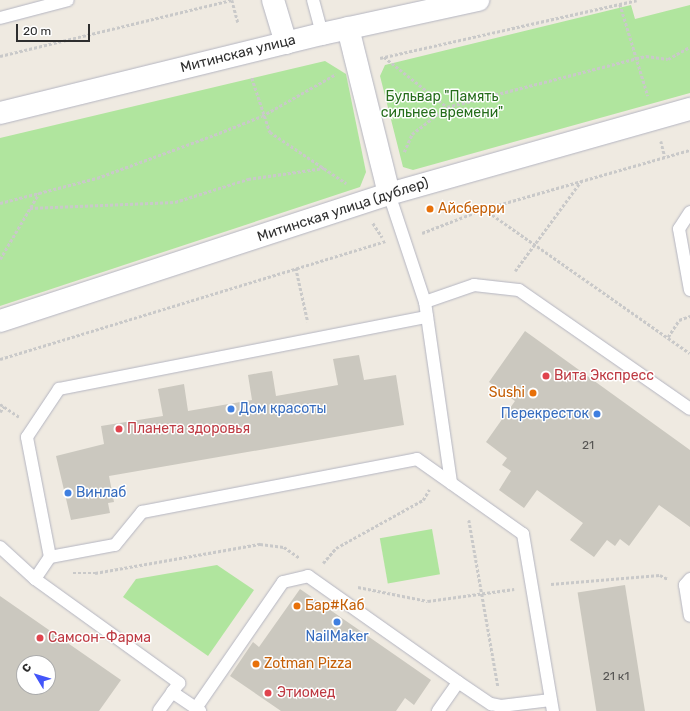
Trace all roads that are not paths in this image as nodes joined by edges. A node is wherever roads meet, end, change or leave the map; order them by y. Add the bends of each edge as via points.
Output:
1 (68, 0) edge
2 (273, 0) edge
3 (313, 0) edge
4 (478, 0) edge
5 (0, 18) edge
6 (348, 28) junction
7 (322, 34) junction
8 (286, 43) junction
9 (690, 109) edge
10 (0, 113) edge
11 (389, 194) junction
12 (690, 212) edge
13 (690, 290) edge
14 (425, 302) junction
15 (427, 317) junction
16 (0, 321) edge
17 (690, 409) edge
18 (451, 483) junction
19 (0, 548) edge
20 (50, 557) junction
21 (34, 579) junction
22 (690, 579) edge
23 (690, 616) edge
24 (458, 682) junction
25 (172, 692) junction
26 (552, 705) edge
27 (198, 710) edge
28 (159, 711) edge
29 (438, 711) edge

1 - 5 lane
2 - 8 street
3 - 7 lane
4 - 6 street, Митинская улица
6 - 7 street, Митинская улица
6 - 11 street
7 - 8 street, Митинская улица
8 - 10 street, Митинская улица
9 - 11 street, Митинская улица (дублер)
11 - 14 lane
11 - 16 street, Митинская улица (дублер)
12 - 13 lane via 679,230
14 - 15 lane
14 - 17 lane via 474,285 519,290
15 - 18 lane
15 - 20 lane via 59,389 27,437
18 - 20 lane via 417,459 142,512 115,545
18 - 26 lane via 523,534
19 - 21 lane
20 - 21 lane
21 - 25 lane via 179,683
22 - 23 lane via 685,585
24 - 26 lane via 491,704
24 - 27 lane via 308,576 283,582
24 - 29 lane
25 - 27 lane
25 - 28 lane

